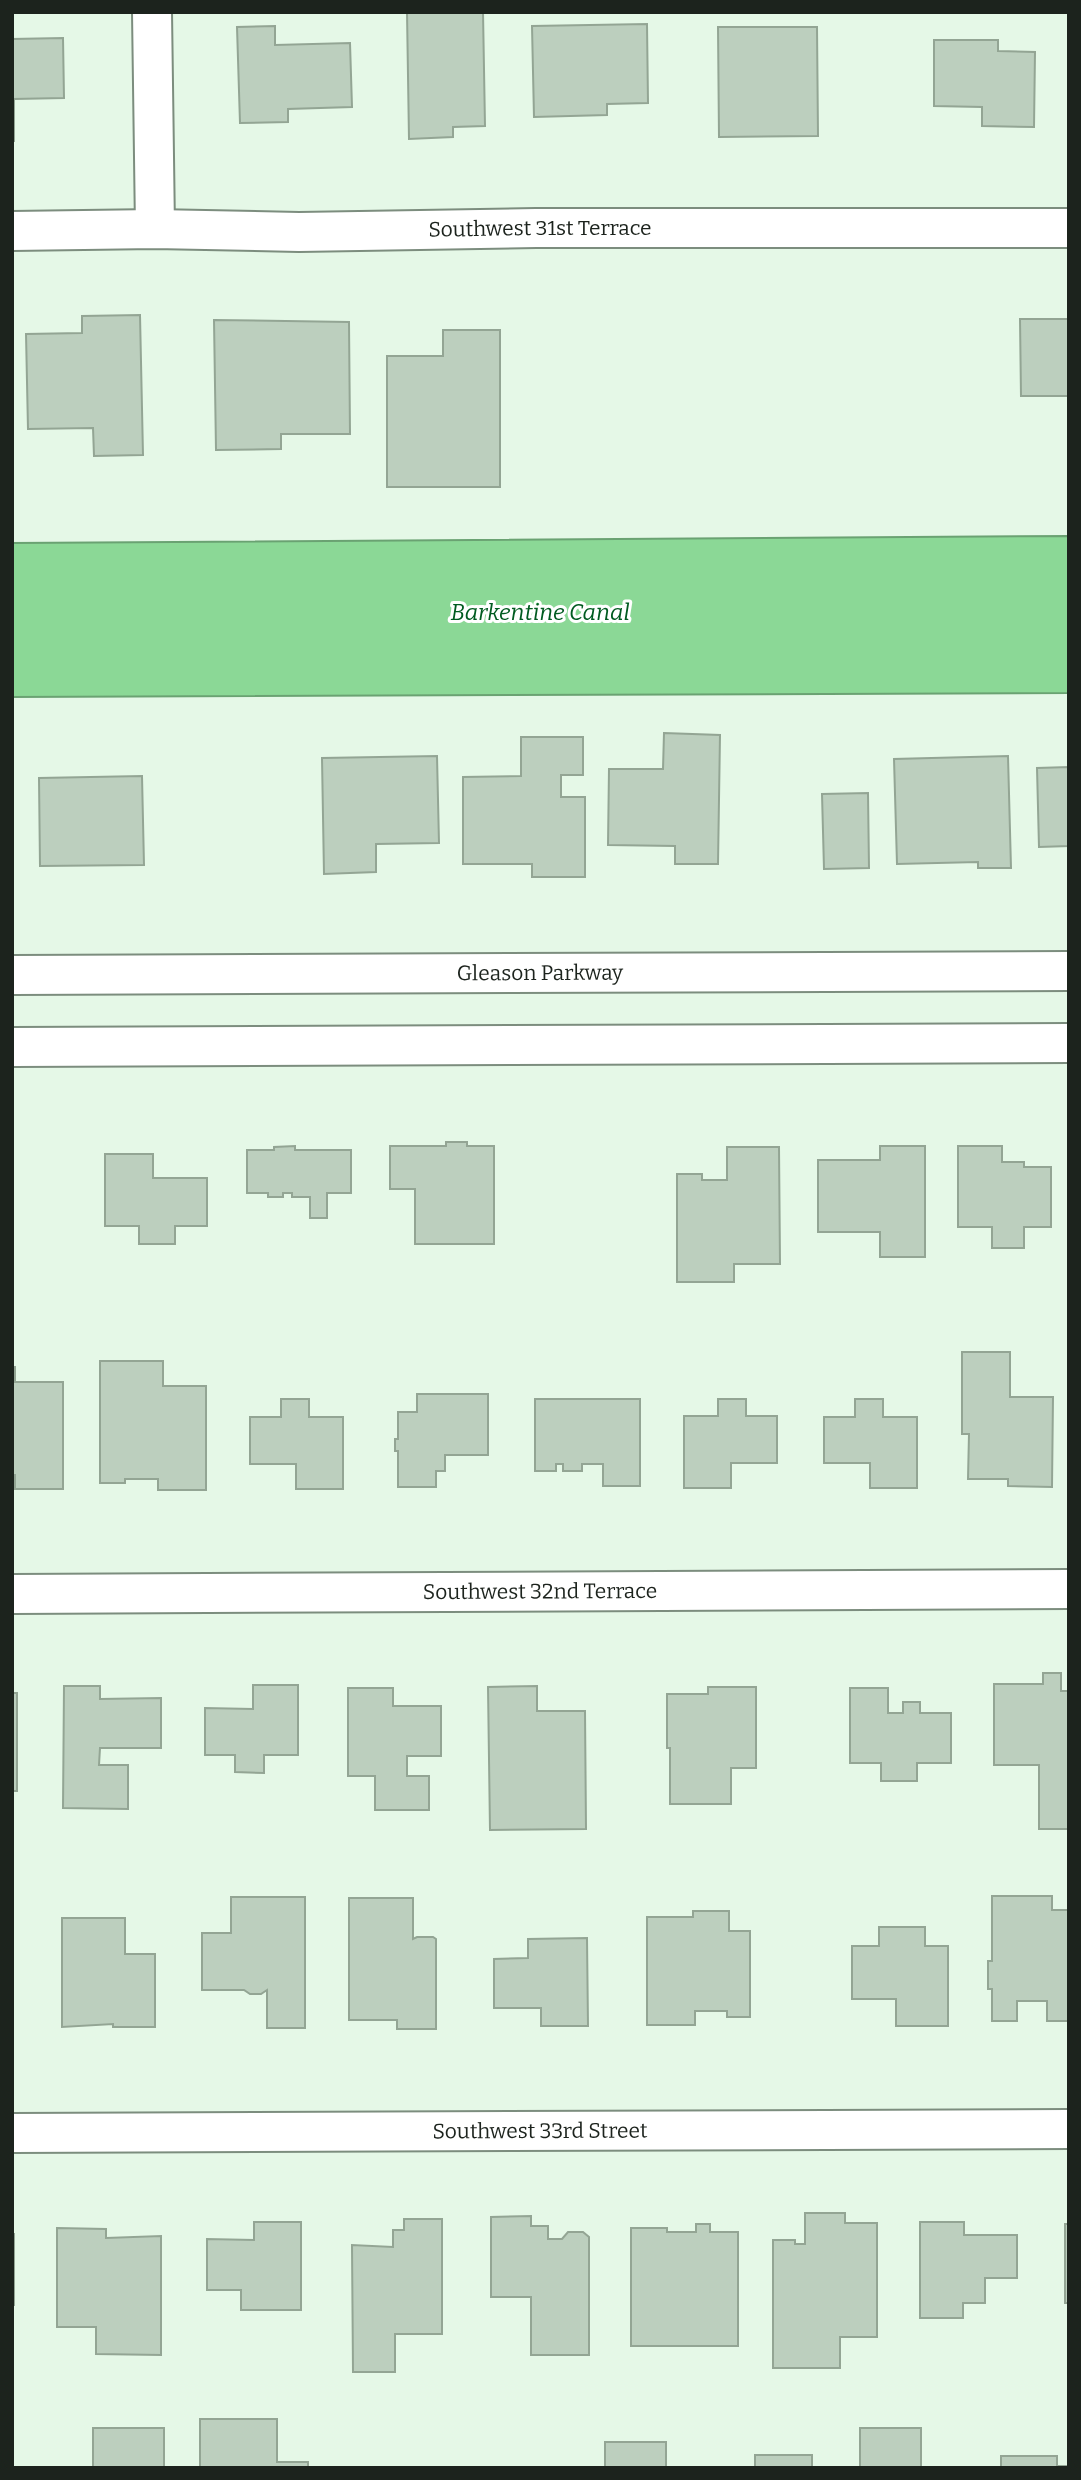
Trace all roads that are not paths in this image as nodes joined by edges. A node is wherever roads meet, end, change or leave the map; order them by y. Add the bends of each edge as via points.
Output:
1 (152, 12) edge
2 (155, 229) junction
3 (1069, 229) edge
4 (12, 231) edge
5 (1069, 971) edge
6 (12, 975) edge
7 (1069, 1043) edge
8 (12, 1047) edge
9 (1069, 1589) edge
10 (12, 1594) edge
11 (1069, 2129) edge
12 (12, 2133) edge

1 - 2 street
2 - 3 street, Southwest 31st Terrace
2 - 4 street, Southwest 31st Terrace
5 - 6 street, Gleason Parkway
7 - 8 street
9 - 10 street, Southwest 32nd Terrace
11 - 12 street, Southwest 33rd Street

